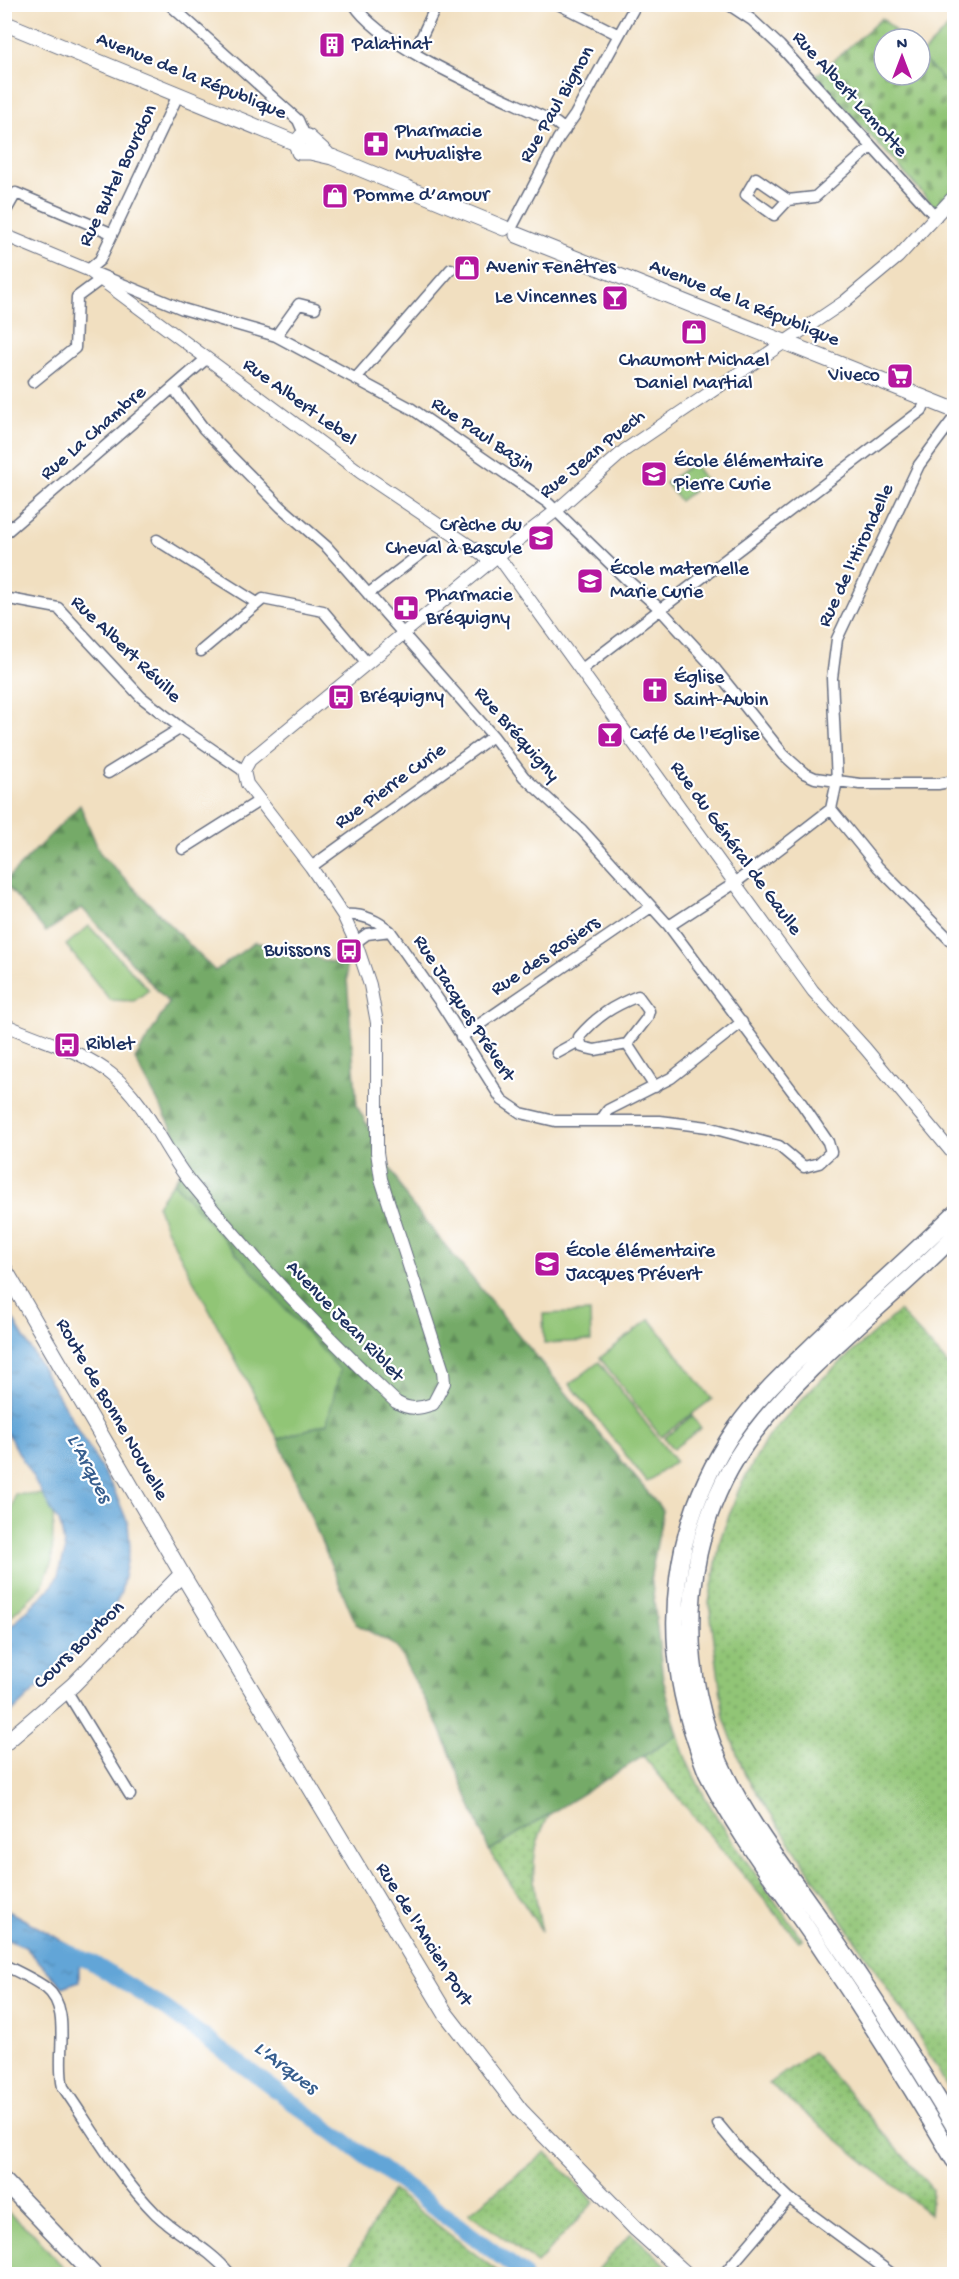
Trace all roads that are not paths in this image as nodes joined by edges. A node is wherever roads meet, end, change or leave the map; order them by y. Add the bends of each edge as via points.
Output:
1 (169, 4) edge
2 (354, 4) edge
3 (437, 4) edge
4 (558, 4) edge
5 (636, 4) edge
6 (729, 4) edge
7 (4, 23) edge
8 (619, 35) junction
9 (414, 53) junction
10 (178, 94) junction
11 (565, 129) junction
12 (306, 143) junction
13 (871, 147) junction
14 (954, 196) edge
15 (788, 200) junction
16 (4, 214) edge
17 (936, 218) junction
18 (511, 229) junction
19 (111, 233) junction
20 (4, 235) edge
21 (452, 269) dead end
22 (88, 270) junction
23 (100, 280) junction
24 (315, 308) dead end
25 (276, 336) junction
26 (784, 343) junction
27 (206, 359) junction
28 (356, 378) junction
29 (33, 382) dead end
30 (174, 389) junction
31 (926, 400) junction
32 (954, 410) edge
33 (954, 418) edge
34 (557, 510) junction
35 (4, 534) edge
36 (157, 540) dead end
37 (436, 542) dead end
38 (494, 559) junction
39 (368, 594) junction
40 (4, 598) edge
41 (257, 603) junction
42 (659, 608) junction
43 (403, 633) junction
44 (201, 651) dead end
45 (367, 663) junction
46 (582, 669) junction
47 (181, 728) junction
48 (493, 736) junction
49 (244, 771) junction
50 (108, 773) dead end
51 (837, 781) junction
52 (954, 781) edge
53 (259, 801) junction
54 (831, 809) junction
55 (183, 849) dead end
56 (311, 867) junction
57 (735, 883) junction
58 (651, 907) junction
59 (343, 915) junction
60 (669, 926) junction
61 (390, 931) junction
62 (356, 942) junction
63 (954, 944) edge
64 (742, 1022) junction
65 (4, 1024) edge
66 (461, 1037) junction
67 (579, 1041) junction
68 (627, 1044) junction
69 (557, 1053) dead end
70 (655, 1087) junction
71 (601, 1120) junction
72 (831, 1152) joint
73 (954, 1155) edge
74 (954, 1214) edge
75 (954, 1236) edge
76 (4, 1268) edge
77 (182, 1574) junction
78 (66, 1690) junction
79 (4, 1744) edge
80 (130, 1795) dead end
81 (4, 1965) edge
82 (718, 2124) dead end
83 (954, 2126) edge
84 (954, 2160) edge
85 (4, 2174) edge
86 (4, 2181) edge
87 (789, 2198) junction
88 (39, 2215) junction
89 (93, 2274) edge
90 (230, 2274) edge
91 (686, 2274) edge
92 (724, 2274) edge
93 (892, 2274) edge

1 - 12 street via 298,120
2 - 9 street via 376,31
3 - 9 street
4 - 8 street
5 - 8 street, Rue Paul Bignon
6 - 13 street, Rue Albert Lamotte via 780,46
7 - 10 main road, Avenue de la République
8 - 11 street, Rue Paul Bignon
9 - 11 street
10 - 12 main road, Avenue de la République
10 - 19 street, Rue Bultel Bourdon
11 - 18 street, Rue Paul Bignon
12 - 18 main road, Avenue de la République via 332,158
13 - 15 street via 815,197
13 - 17 street, Rue Albert Lamotte
14 - 17 street, Rue Jean Puech
15 - 15 street via 774,215 746,195 756,178
16 - 19 street via 16,193
17 - 26 street, Rue Jean Puech via 898,257 844,302
18 - 26 main road, Avenue de la République
19 - 22 street, Rue Bultel Bourdon via 100,260
20 - 22 street, Rue Albert Lebel
21 - 28 street
22 - 23 street, Rue Albert Lebel
22 - 25 street, Rue Paul Bazin via 183,309
23 - 27 street, Rue Albert Lebel
23 - 29 street via 77,297 75,348
24 - 25 street via 299,304
25 - 28 street, Rue Paul Bazin
26 - 31 main road, Avenue de la République
26 - 34 street, Rue Jean Puech via 625,450
27 - 30 street, Rue La Chambre
27 - 38 street, Rue Albert Lebel via 360,472
28 - 34 street, Rue Paul Bazin via 412,409
30 - 35 street, Rue La Chambre
30 - 39 street, Rue Bréquigny via 204,429 327,547
31 - 32 main road, Avenue de la République
31 - 42 street via 922,410
33 - 51 street, Rue de l'Hirondelle via 920,465 837,639 832,689
34 - 38 street, Rue Jean Puech
34 - 42 street, Rue Paul Bazin
36 - 41 street
37 - 39 street
38 - 43 street, Rue Jean Puech
38 - 46 street, Rue du Général de Gaulle
39 - 43 street, Rue Bréquigny
40 - 47 street, Rue Albert Réville via 58,608 129,684
41 - 44 street
41 - 45 street via 263,599 323,611
42 - 46 street
42 - 51 street, Rue Paul Bazin via 716,670 784,755 804,773
43 - 45 street, Rue Jean Puech
43 - 48 street, Rue Bréquigny
45 - 49 street, Rue Jean Puech via 250,760
46 - 57 street, Rue du Général de Gaulle
47 - 49 street, Rue Albert Réville
47 - 50 street
48 - 56 street, Rue Pierre Curie
48 - 58 street, Rue Bréquigny via 524,777 582,830
49 - 53 street via 247,784
51 - 52 street, Rue Paul Bazin via 899,785
51 - 54 street, Rue de l'Hirondelle
53 - 55 street
53 - 56 street
54 - 57 street
54 - 63 street via 878,867
56 - 59 street
57 - 60 street
57 - 73 street, Rue du Général de Gaulle via 813,991
58 - 60 street, Rue Bréquigny
58 - 66 street, Rue des Rosiers
59 - 61 street, Rue Jacques Prévert via 355,914 379,922
59 - 62 street, Avenue Jean Riblet
60 - 64 street, Rue Bréquigny
61 - 62 street via 367,934
61 - 66 street, Rue Jacques Prévert
62 - 65 street, Avenue Jean Riblet via 377,1023 376,1152 381,1179 443,1371 440,1393 433,1404 420,1408 406,1408 396,1402 295,1304 189,1181 128,1089 113,1075 76,1053
64 - 70 street
64 - 72 street, Rue Bréquigny via 815,1123
66 - 71 street, Rue Jacques Prévert via 502,1100 521,1113 555,1121
67 - 68 street via 582,1047 595,1050
67 - 68 street via 608,1008 638,996 648,1011 647,1018
67 - 69 street
68 - 70 street
70 - 71 street via 608,1110
71 - 72 street, Rue Jacques Prévert via 708,1127 779,1146 804,1167
74 - 84 main road via 765,1391 736,1428 711,1468 693,1509 680,1555 674,1603 676,1657 684,1707 706,1772 750,1848 894,2058
75 - 83 main road via 778,1404 751,1437 709,1516 697,1559 691,1614 699,1702 721,1764 765,1840 909,2049
76 - 77 main road, Route de Bonne Nouvelle
77 - 78 main road, Cours Bourbon
77 - 91 main road, Rue de l'Ancien Port via 446,2014 522,2111 636,2229
78 - 79 main road, Cours Bourbon
78 - 80 street
81 - 90 street via 47,1988 57,2000 63,2026 58,2071 63,2087 132,2189 158,2216 216,2257
82 - 87 street
85 - 88 main road
86 - 88 main road
87 - 92 street
87 - 93 street
88 - 89 main road

